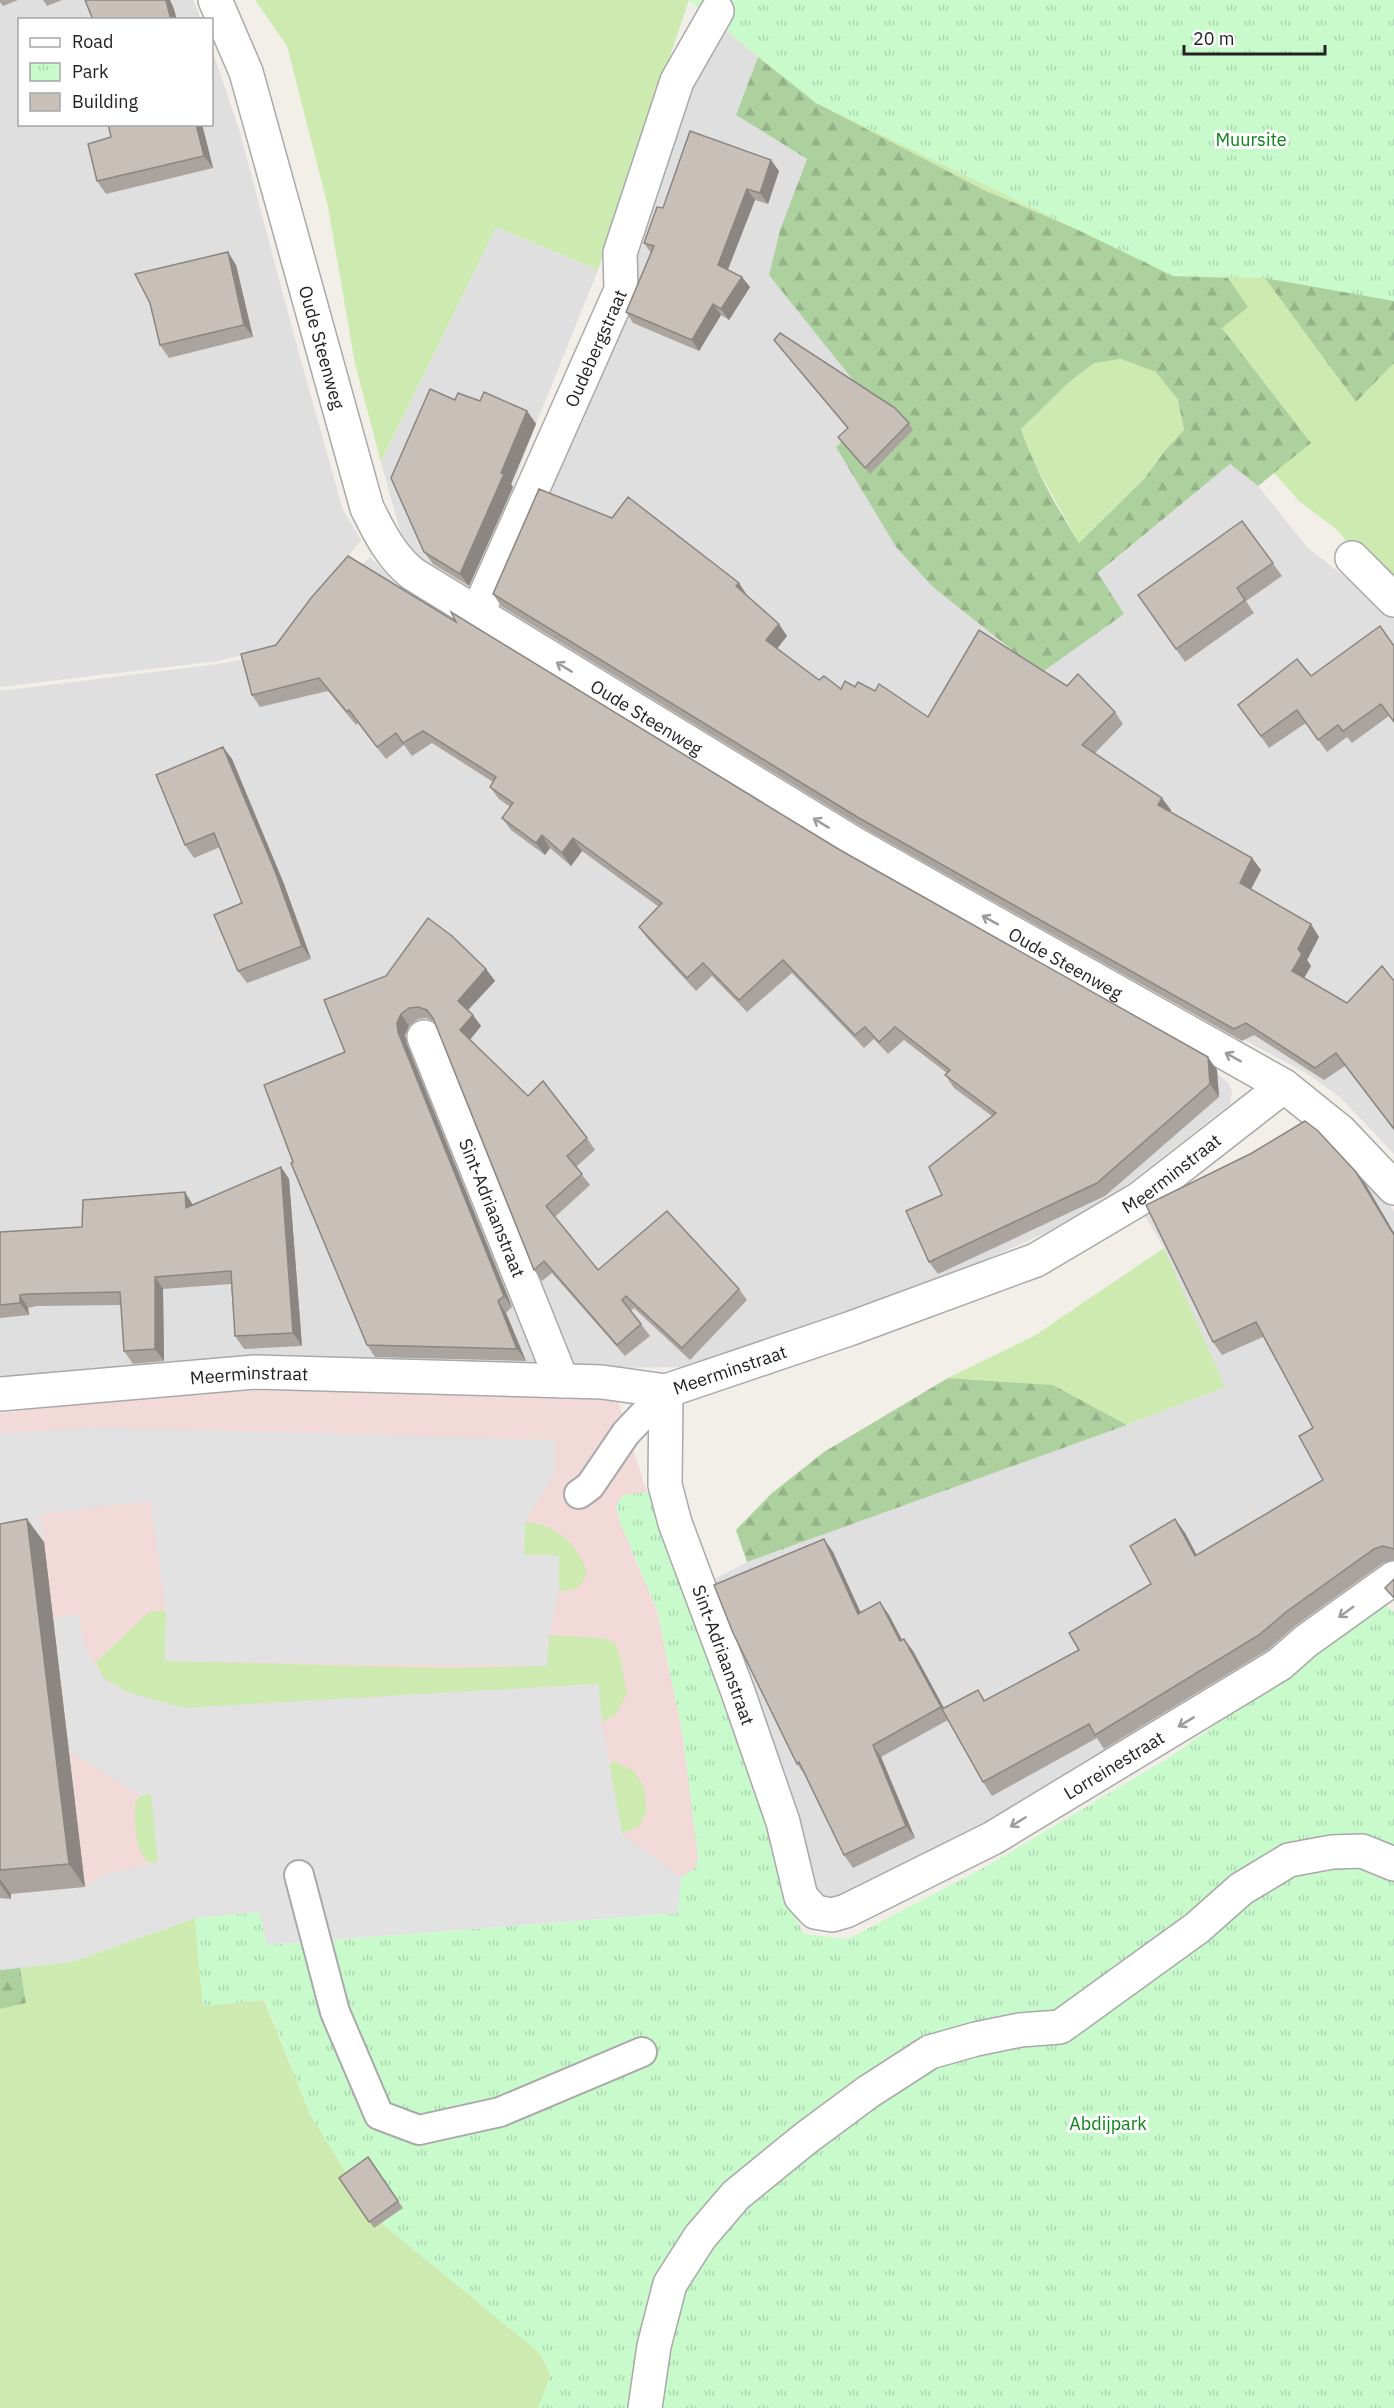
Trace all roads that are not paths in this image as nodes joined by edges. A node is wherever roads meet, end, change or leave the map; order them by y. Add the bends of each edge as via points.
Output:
1 (215, 0) edge
2 (717, 11) dead end
3 (1352, 558) dead end
4 (1394, 600) edge
5 (477, 614) junction
6 (424, 1037) dead end
7 (1284, 1086) junction
8 (1394, 1188) edge
9 (562, 1381) junction
10 (666, 1391) junction
11 (0, 1394) edge
12 (579, 1494) dead end
13 (1394, 1578) edge
14 (1394, 1864) edge
15 (299, 1875) dead end
16 (816, 1912) joint
17 (642, 2052) dead end
18 (645, 2408) edge

1 - 5 street, Oude Steenweg via 246,72 367,508 401,565
2 - 5 street, Oudebergstraat via 677,81 620,253 621,290
3 - 4 street
7 -> 5 street, Oude Steenweg via 858,846
6 - 9 street, Sint-Adriaanstraat
7 - 8 street, Oude Steenweg via 1340,1131
7 - 10 street, Meerminstraat via 1139,1199 1036,1260
9 - 10 street, Meerminstraat
9 - 11 street, Meerminstraat via 255,1372
10 - 12 lane via 626,1433 590,1486
10 - 16 street, Sint-Adriaanstraat via 665,1485 675,1523 783,1822 801,1897
13 -> 16 street, Lorreinestraat via 1280,1664 993,1838 846,1911 832,1915
14 - 18 street via 1362,1851 1289,1860 1241,1889 1197,1928 1060,2027 1020,2030 930,2052 867,2092 736,2195 700,2237 670,2284 654,2346
15 - 17 lane via 336,2012 380,2115 419,2130 500,2112

